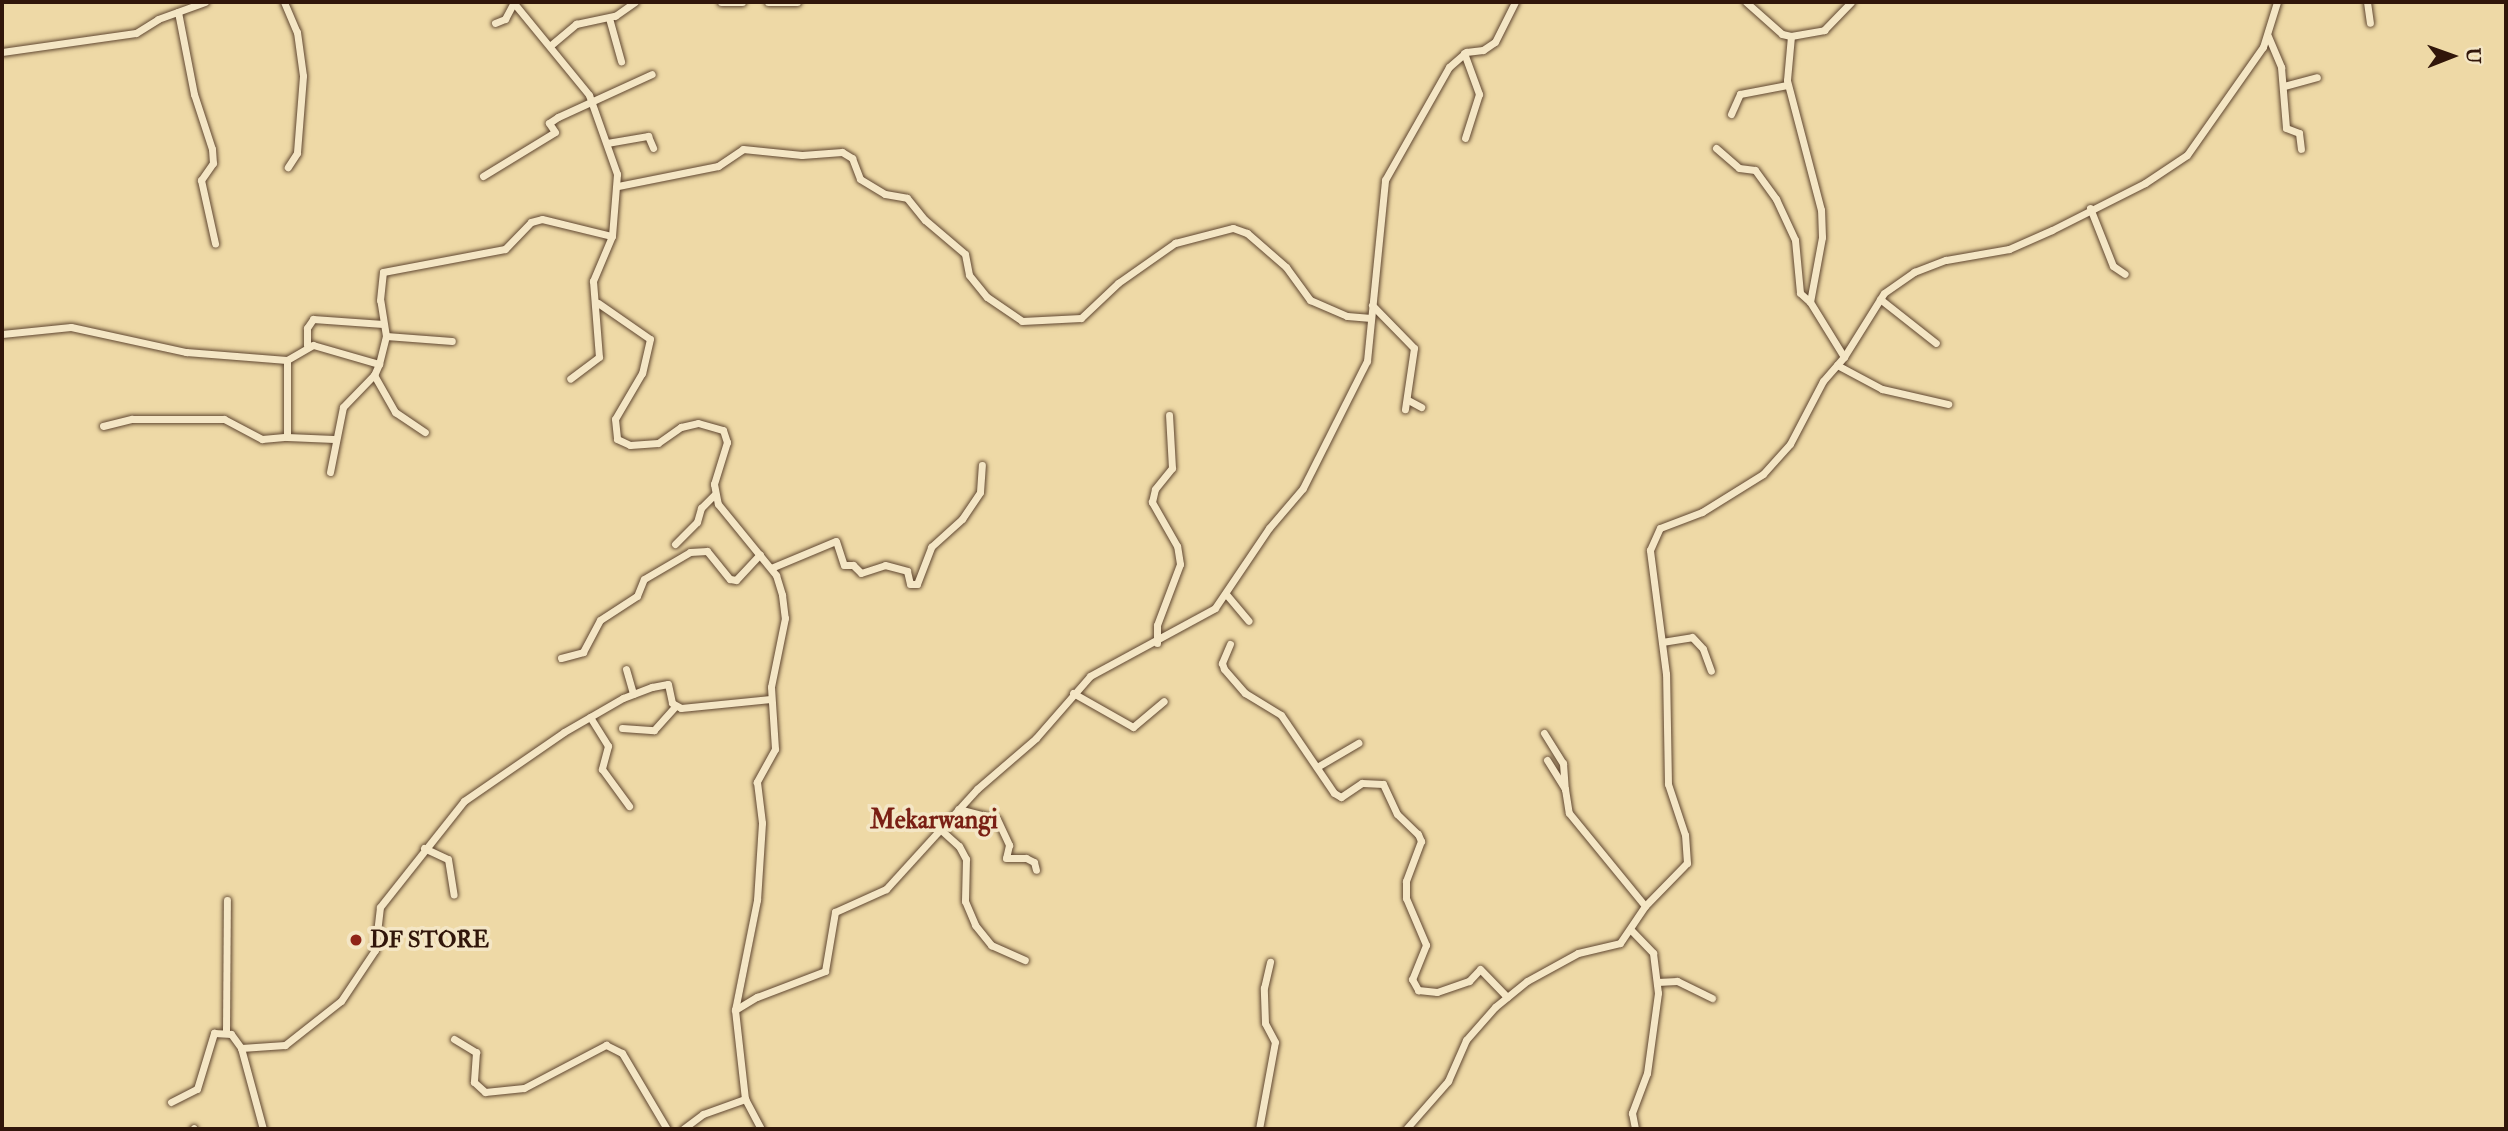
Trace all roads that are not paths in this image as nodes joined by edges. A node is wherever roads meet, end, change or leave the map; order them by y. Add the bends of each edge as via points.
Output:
1 (205, 2) edge
2 (284, 2) edge
3 (516, 2) edge
4 (635, 2) edge
5 (721, 2) edge
6 (742, 2) edge
7 (768, 2) edge
8 (797, 2) edge
9 (1515, 2) edge
10 (1746, 2) edge
11 (1851, 2) edge
12 (2277, 2) edge
13 (2367, 2) edge
14 (178, 12) junction
15 (609, 18) junction
16 (495, 23) dead end
17 (2370, 23) dead end
18 (1791, 36) junction
19 (2268, 36) junction
20 (551, 45) junction
21 (2, 51) edge
22 (1464, 53) junction
23 (621, 61) dead end
24 (652, 74) dead end
25 (2317, 77) dead end
26 (1787, 85) junction
27 (2284, 86) junction
28 (592, 101) junction
29 (1731, 114) dead end
30 (1465, 138) dead end
31 (607, 143) junction
32 (653, 148) dead end
33 (1716, 148) dead end
34 (2301, 149) dead end
35 (289, 167) dead end
36 (483, 176) dead end
37 (618, 186) junction
38 (2091, 208) junction
39 (612, 236) junction
40 (215, 243) dead end
41 (2125, 274) dead end
42 (1880, 299) junction
43 (1810, 302) junction
44 (598, 303) junction
45 (1372, 305) junction
46 (1371, 318) junction
47 (383, 324) junction
48 (2, 334) edge
49 (386, 336) junction
50 (452, 341) dead end
51 (1936, 344) dead end
52 (307, 345) junction
53 (1844, 357) junction
54 (287, 360) junction
55 (379, 364) junction
56 (1837, 365) junction
57 (373, 375) junction
58 (570, 379) dead end
59 (1408, 400) junction
60 (1948, 404) dead end
61 (1421, 407) dead end
62 (1405, 409) dead end
63 (1169, 415) dead end
64 (103, 426) dead end
65 (425, 432) dead end
66 (287, 437) junction
67 (334, 439) junction
68 (982, 465) dead end
69 (330, 472) dead end
70 (715, 494) junction
71 (675, 544) dead end
72 (760, 554) junction
73 (771, 568) junction
74 (1226, 594) junction
75 (1249, 621) dead end
76 (1662, 642) junction
77 (1157, 643) junction
78 (1230, 644) dead end
79 (561, 657) dead end
80 (626, 669) dead end
81 (1712, 671) dead end
82 (1073, 693) junction
83 (633, 694) junction
84 (771, 699) junction
85 (1164, 701) dead end
86 (675, 707) junction
87 (590, 717) junction
88 (622, 729) dead end
89 (1544, 733) dead end
90 (1358, 743) dead end
91 (1547, 760) dead end
92 (1317, 766) junction
93 (1565, 789) junction
94 (629, 806) dead end
95 (958, 809) junction
96 (941, 830) junction
97 (424, 848) junction
98 (1036, 870) dead end
99 (454, 895) dead end
100 (227, 900) dead end
101 (1645, 906) junction
102 (1630, 930) junction
103 (1025, 960) dead end
104 (1270, 962) dead end
105 (1657, 982) junction
106 (1507, 997) junction
107 (1712, 998) dead end
108 (735, 1010) junction
109 (226, 1031) junction
110 (454, 1039) dead end
111 (241, 1048) junction
112 (745, 1099) junction
113 (171, 1102) dead end
114 (262, 1129) edge
115 (667, 1129) edge
116 (682, 1129) edge
117 (761, 1129) edge
118 (1259, 1129) edge
119 (1406, 1129) edge
120 (1635, 1129) edge

1 - 14 street
2 - 35 street via 297,32 303,76 297,153
3 - 16 street via 505,19
3 - 20 street
4 - 15 street
5 - 6 street
7 - 8 street
9 - 22 street via 1495,42 1483,50
10 - 18 street via 1782,34
11 - 18 street via 1824,30
12 - 19 street
13 - 17 street
14 - 21 street via 136,33
14 - 40 street via 194,94 212,149 213,163 201,180
15 - 20 street via 576,24
15 - 23 street
18 - 26 street
19 - 27 street via 2278,54
19 - 38 street via 2241,82 2186,155 2145,183
20 - 28 street
22 - 30 street via 1479,94
22 - 45 street via 1449,67 1385,180
24 - 28 street
25 - 27 street
26 - 29 street via 1740,94
26 - 43 street via 1821,210 1821,244
27 - 34 street via 2286,128 2299,133
28 - 31 street
28 - 36 street via 552,121 555,132
31 - 32 street via 648,135
31 - 37 street
33 - 43 street via 1739,168 1755,170 1778,202 1795,240 1800,293
37 - 39 street
37 - 46 street via 718,166 743,149 793,155 845,152 860,179 885,194 907,198 965,254 969,275 987,298 1030,323 1082,318 1118,283 1175,243 1233,228 1247,233 1286,267 1310,300 1347,316
38 - 41 street via 2113,266
38 - 42 street via 2009,249 1945,260 1914,272
39 - 44 street via 593,281
39 - 47 street via 542,219 531,222 505,249 383,272
42 - 51 street
42 - 53 street
43 - 53 street
44 - 58 street via 598,358
44 - 70 street via 650,339 642,373 613,426 617,439 623,444 645,445 664,441 690,424 719,426 727,442
45 - 46 street
45 - 59 street via 1414,348
46 - 74 street via 1364,369 1317,463
47 - 49 street
47 - 52 street via 313,319 307,328
48 - 54 street via 71,327 186,352
49 - 50 street
49 - 55 street
52 - 54 street
52 - 55 street
53 - 56 street
54 - 66 street
55 - 57 street
56 - 60 street via 1882,389
56 - 76 street via 1823,381 1790,444 1756,481 1702,512 1664,526 1654,538 1650,568
57 - 65 street via 396,412
57 - 67 street via 343,407
59 - 61 street
59 - 62 street
63 - 77 street via 1172,468 1155,489 1152,502 1177,546 1180,564 1157,625
64 - 66 street via 132,419 224,419 262,439
66 - 67 street
67 - 69 street
68 - 73 street via 980,492 962,519 931,547 917,584 910,583 907,571 886,565 861,573 853,565 844,565 836,541
70 - 71 street
70 - 72 street via 723,513
72 - 73 street
72 - 79 street via 736,580 707,551 690,552 644,579 637,596 600,621 583,652
73 - 84 street via 780,583 785,618
74 - 75 street
74 - 77 street via 1215,608
76 - 81 street via 1692,638 1703,649
76 - 101 street via 1668,784 1688,856 1681,872
77 - 82 street via 1102,669
78 - 92 street via 1224,669 1245,692 1281,715
80 - 83 street
82 - 85 street via 1133,727
82 - 95 street via 1036,738
83 - 86 street via 668,684
83 - 87 street
84 - 86 street
84 - 108 street via 775,749 757,782 762,823 757,900
86 - 88 street via 654,730
87 - 94 street via 608,746 602,769
87 - 97 street via 464,801
89 - 93 street via 1563,763
90 - 92 street
91 - 93 street
92 - 106 street via 1340,797 1362,783 1383,784 1397,814 1418,834 1421,841 1406,881 1406,898 1426,946 1412,979 1418,990 1437,992 1469,981 1480,969
93 - 101 street via 1569,813
95 - 96 street
95 - 98 street via 997,819 1010,845 1006,858 1026,858 1034,862
96 - 103 street via 966,859 965,901 975,925 990,944
96 - 108 street via 886,889 835,912 825,971
97 - 99 street via 448,859
97 - 111 street via 380,907 374,950 341,1000 285,1045
100 - 109 street
101 - 102 street
102 - 105 street via 1653,953
102 - 106 street via 1620,943 1577,953
104 - 118 street via 1264,988 1265,1023 1275,1042
105 - 107 street via 1692,985
105 - 120 street via 1647,1073 1632,1114
106 - 119 street via 1466,1040 1448,1081
108 - 112 street
109 - 111 street
109 - 113 street via 211,1037 197,1089
110 - 115 street via 477,1052 474,1083 485,1092 524,1088 606,1045 628,1061
111 - 114 street
112 - 116 street via 703,1114
112 - 117 street

